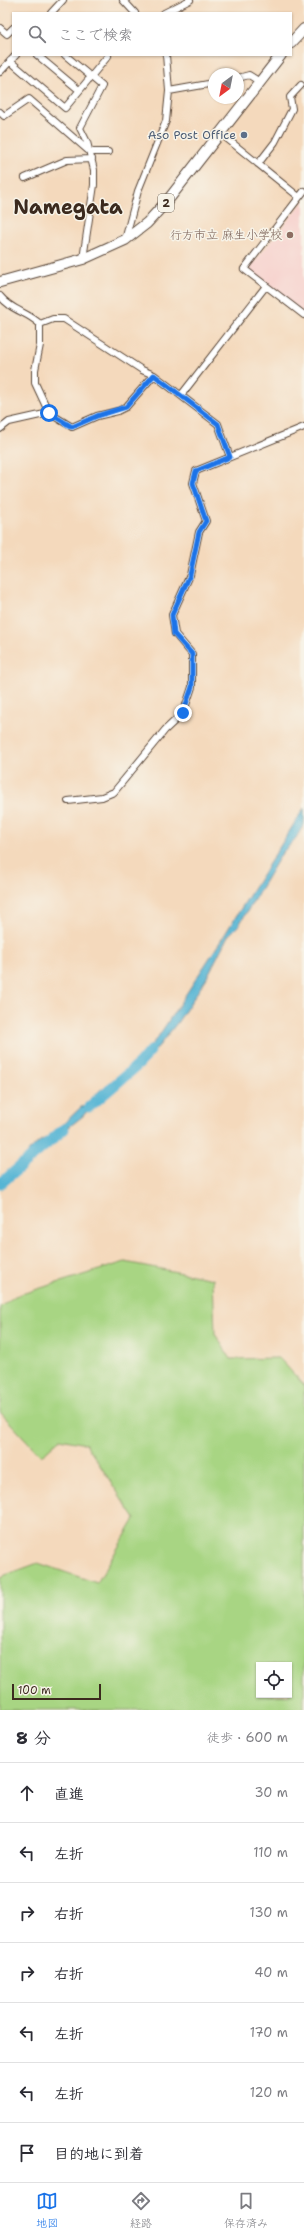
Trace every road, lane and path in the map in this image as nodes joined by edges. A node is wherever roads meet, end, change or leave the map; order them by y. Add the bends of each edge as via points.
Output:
1 (63, 0) edge
2 (123, 0) edge
3 (190, 0) edge
4 (51, 12) edge
5 (134, 12) edge
6 (166, 12) edge
7 (0, 28) edge
8 (12, 29) edge
9 (304, 29) edge
10 (292, 42) edge
11 (15, 56) edge
12 (39, 56) edge
13 (66, 56) edge
14 (108, 56) dead end
15 (166, 56) edge
16 (280, 56) edge
17 (10, 62) junction
18 (0, 72) edge
19 (244, 76) edge
20 (90, 77) junction
21 (260, 82) junction
22 (208, 84) edge
23 (301, 85) dead end
24 (79, 90) junction
25 (169, 91) junction
26 (0, 112) edge
27 (220, 133) junction
28 (108, 152) dead end
29 (91, 155) junction
30 (258, 164) junction
31 (25, 178) dead end
32 (304, 191) edge
33 (299, 197) junction
34 (125, 240) junction
35 (83, 259) junction
36 (0, 282) edge
37 (266, 286) junction
38 (0, 296) edge
39 (304, 315) edge
40 (40, 324) junction
41 (154, 375) junction
42 (182, 394) junction
43 (49, 413) junction
44 (304, 427) edge
45 (0, 429) edge
46 (230, 457) junction
47 (68, 801) dead end

1 - 4 street
2 - 5 street
3 - 6 street
7 - 8 street via 8,34
9 - 10 main road
11 - 17 street
12 - 24 street
13 - 20 street
14 - 20 street
15 - 25 street
16 - 21 main road, 2
17 - 18 street
17 - 24 street via 64,108
19 - 21 street via 249,75
20 - 24 street
20 - 29 street via 102,86 80,128
21 - 27 main road, 2
22 - 25 street
23 - 30 street via 290,97 292,109 275,142
25 - 34 street via 164,130 146,167
26 - 29 street via 4,116 29,99
27 - 30 street
27 - 34 main road, 2 via 168,200 147,223
28 - 29 street
29 - 31 street via 67,160
29 - 35 street via 94,185
30 - 33 street
32 - 33 street
33 - 37 street via 244,269
34 - 35 main road, 2
35 - 36 main road, 2
37 - 39 street
37 - 42 street
38 - 40 street via 7,304 30,315
40 - 41 street via 53,319 64,319 142,370
40 - 43 street via 35,383
41 - 42 street
41 - 43 street via 126,407 118,411 97,416 72,427
42 - 46 street via 218,424
43 - 45 street via 9,422
44 - 46 street
46 - 47 street via 196,471 193,483 206,521 199,532 190,575 172,615 174,634 192,654 192,687 183,713 165,730 114,792 102,797

